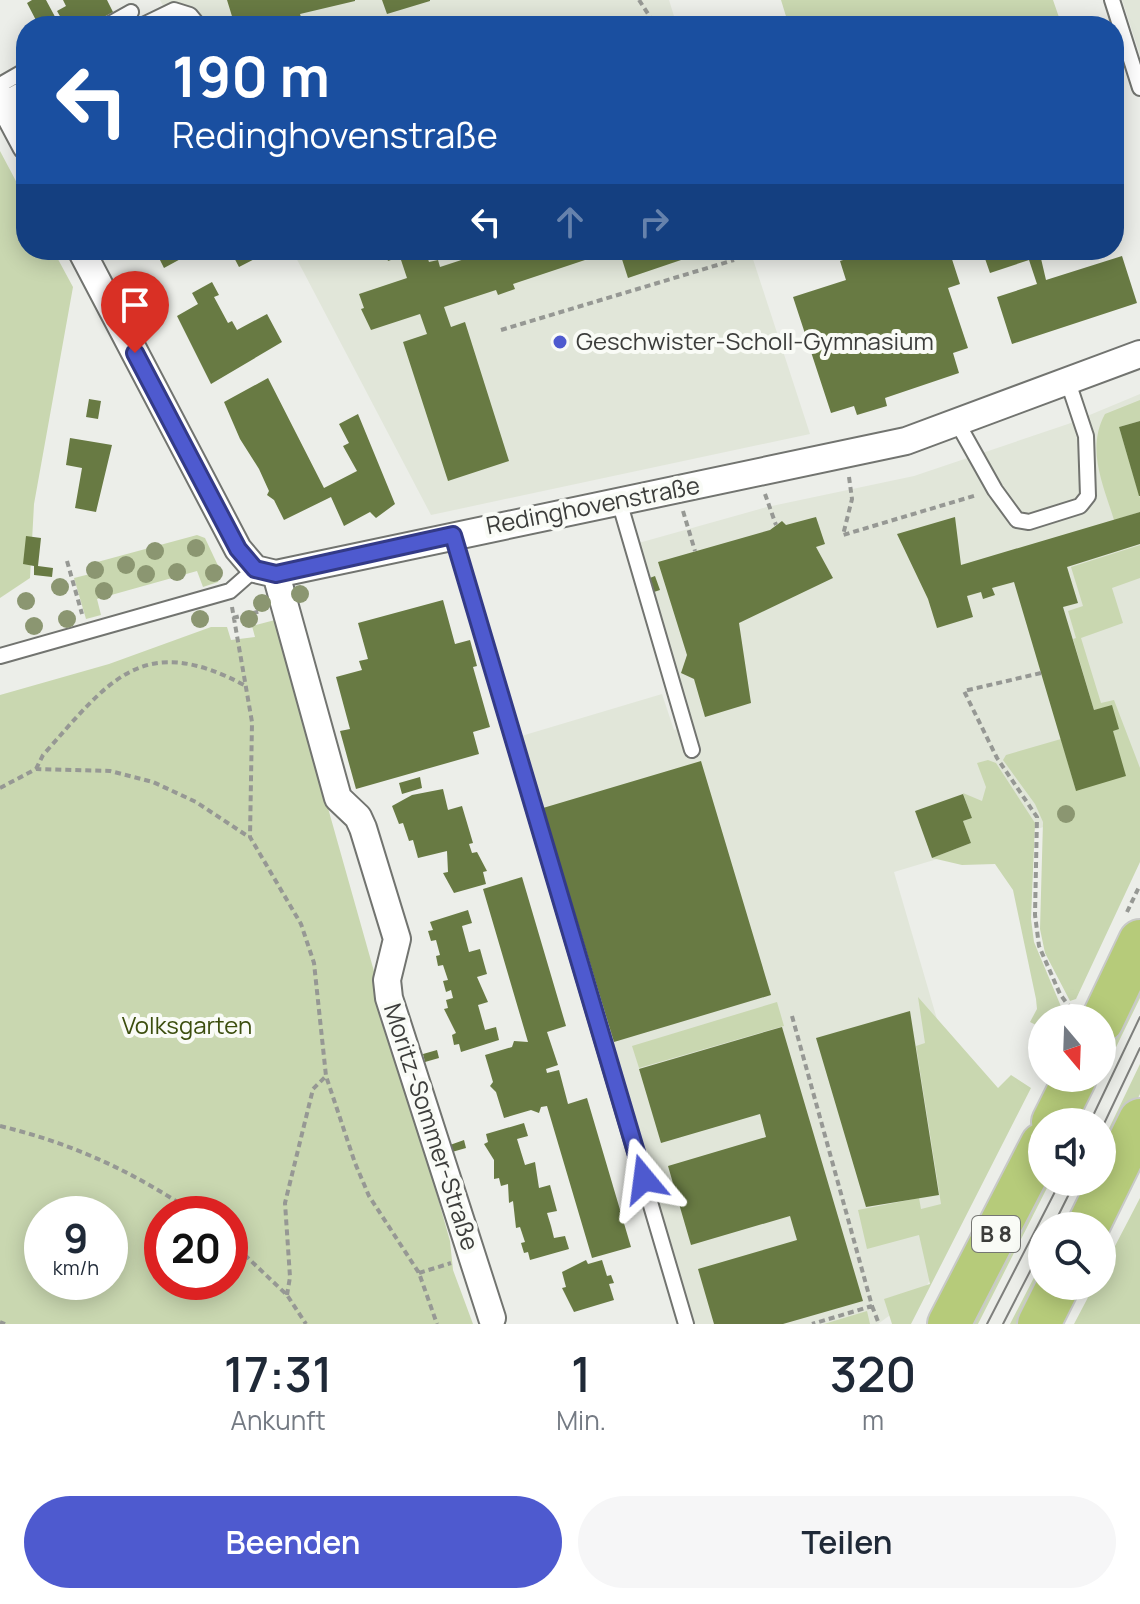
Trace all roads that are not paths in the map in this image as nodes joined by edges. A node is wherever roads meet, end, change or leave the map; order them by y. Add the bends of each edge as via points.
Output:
1 (131, 12) dead end
2 (124, 16) edge
3 (162, 16) edge
4 (191, 16) edge
5 (1124, 38) edge
6 (16, 80) edge
7 (1140, 88) edge
8 (1, 94) edge
9 (16, 125) edge
10 (86, 260) edge
11 (1140, 354) edge
12 (1068, 382) junction
13 (958, 424) junction
14 (619, 501) junction
15 (453, 535) junction
16 (265, 571) junction
17 (0, 656) edge
18 (692, 750) dead end
19 (1140, 941) edge
20 (1099, 1004) edge
21 (1140, 1120) edge
22 (1028, 1171) edge
23 (1095, 1212) edge
24 (1051, 1300) edge
25 (492, 1318) dead end
26 (686, 1324) edge
27 (949, 1324) edge
28 (1039, 1324) edge

1 - 2 lane
3 - 4 lane via 174,10
5 - 7 lane
6 - 8 lane
8 - 9 street
10 - 16 street via 238,549
11 - 12 street, Redinghovenstraße
12 - 13 street, Redinghovenstraße
12 - 13 lane via 1086,436 1088,496 1080,506 1029,522 1017,520
13 - 14 street, Redinghovenstraße via 846,455
14 - 15 street, Redinghovenstraße
14 - 18 lane
15 - 16 street, Redinghovenstraße
15 - 26 lane
16 - 17 lane, Redinghovenstraße via 230,591
16 - 25 street, Moritz-Sommer-Straße via 338,798 363,828 397,939 387,980 389,998
19 - 20 main road
21 - 23 main road
22 - 27 main road, B 8
24 - 28 main road

